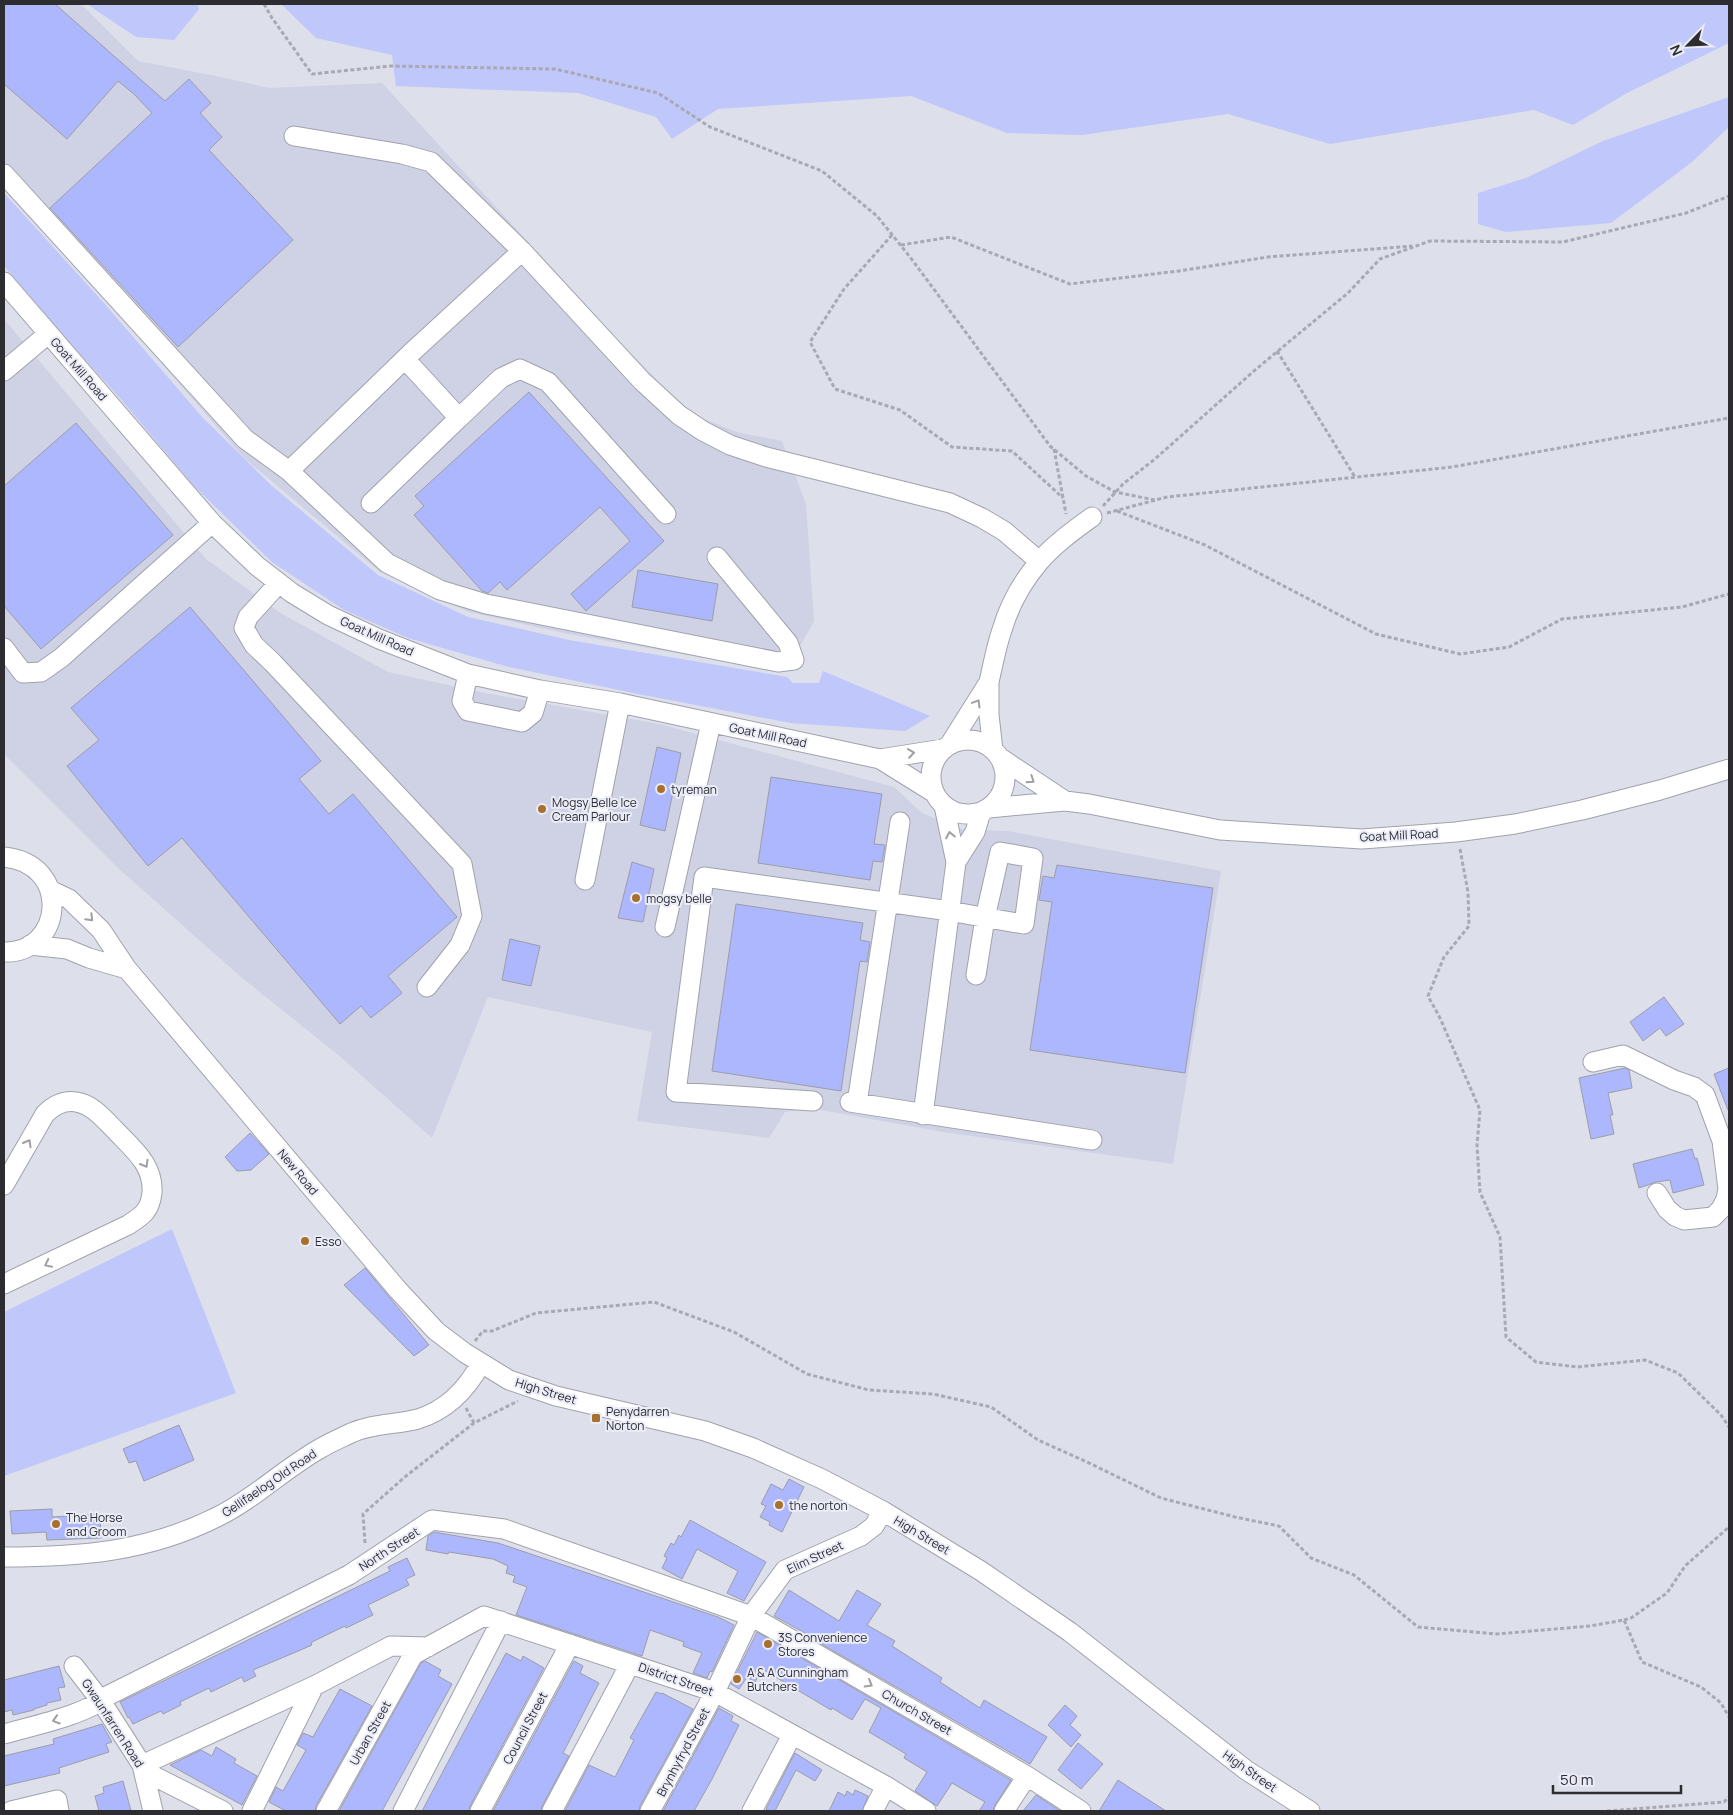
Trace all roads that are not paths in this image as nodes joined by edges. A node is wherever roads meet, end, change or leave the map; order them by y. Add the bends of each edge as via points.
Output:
1 (294, 136) dead end
2 (4, 174) edge
3 (522, 251) junction
4 (4, 282) edge
5 (48, 334) junction
6 (405, 359) junction
7 (4, 371) edge
8 (459, 418) junction
9 (289, 471) junction
10 (371, 503) dead end
11 (666, 514) dead end
12 (1092, 517) road end
13 (212, 523) junction
14 (717, 557) dead end
15 (1039, 561) junction
16 (279, 583) junction
17 (4, 648) edge
18 (468, 674) junction
19 (989, 682) junction
20 (540, 690) junction
21 (620, 703) junction
22 (711, 723) junction
23 (946, 746) junction
24 (996, 754) junction
25 (880, 759) junction
26 (1729, 770) edge
27 (939, 799) junction
28 (1065, 801) junction
29 (985, 810) junction
30 (900, 822) dead end
31 (4, 857) edge
32 (956, 862) junction
33 (585, 880) dead end
34 (50, 890) junction
35 (887, 902) junction
36 (950, 911) junction
37 (665, 927) dead end
38 (30, 945) junction
39 (4, 952) edge
40 (127, 969) junction
41 (976, 975) dead end
42 (427, 987) dead end
43 (1592, 1062) dead end
44 (813, 1101) dead end
45 (923, 1114) junction
46 (1092, 1140) dead end
47 (1725, 1140) edge
48 (4, 1185) edge
49 (1657, 1193) dead end
50 (4, 1284) edge
51 (481, 1363) junction
52 (883, 1511) junction
53 (4, 1557) edge
54 (751, 1616) junction
55 (501, 1621) junction
56 (570, 1644) junction
57 (420, 1651) junction
58 (630, 1664) junction
59 (74, 1666) dead end
60 (314, 1686) junction
61 (715, 1692) junction
62 (101, 1701) junction
63 (4, 1734) edge
64 (792, 1735) junction
65 (143, 1768) junction
66 (1027, 1776) junction
67 (886, 1786) junction
68 (11, 1811) edge
69 (59, 1811) edge
70 (153, 1811) edge
71 (223, 1811) edge
72 (252, 1811) edge
73 (326, 1811) edge
74 (403, 1811) edge
75 (480, 1811) edge
76 (552, 1811) edge
77 (650, 1811) edge
78 (752, 1811) edge
79 (873, 1811) edge
80 (926, 1811) edge
81 (1004, 1811) edge
82 (1082, 1811) edge
83 (1310, 1811) edge

1 - 3 street via 431,162
2 - 9 street via 245,439
3 - 6 street
3 - 15 street via 642,381 679,415 703,431 730,445 766,457 950,502 1004,531
4 - 5 street, Goat Mill Road
5 - 7 street
5 - 13 street, Goat Mill Road
6 - 8 street
6 - 9 street
8 - 10 street
8 - 11 street via 501,378 520,369 548,382
9 - 14 street via 388,563 440,590 486,604 778,662 794,660 788,643
12 - 15 street
13 - 16 street, Goat Mill Road via 256,566
13 - 17 street via 61,658 41,672 23,673
15 - 19 street via 1014,600 1002,629
16 - 18 street, Goat Mill Road via 328,615
16 - 42 street via 248,617 244,628 254,645 462,864 472,916 460,945
18 - 20 street, Goat Mill Road
18 - 20 street via 462,701 468,711 522,722 533,713
23 -> 19 street
19 - 24 street via 989,715
20 - 21 street, Goat Mill Road
21 - 22 street, Goat Mill Road
21 - 33 street
22 - 25 street, Goat Mill Road
22 - 37 street
23 - 24 street via 968,739 986,744
25 -> 23 street, Goat Mill Road
23 - 27 street via 932,764 930,783
24 -> 28 street, Goat Mill Road
24 - 29 street via 1003,766 1004,784 1001,793
25 - 27 street, Goat Mill Road
26 - 28 street, Goat Mill Road via 1582,810 1515,824 1362,839 1220,830
27 - 29 street via 962,814
32 -> 27 street
28 - 29 street, Goat Mill Road
29 - 32 street
30 - 35 street
31 - 34 street via 16,858 32,866 45,879
32 - 36 street
34 - 38 street via 52,903 47,927
34 -> 40 street, New Road via 69,899 95,923
35 - 36 street
35 - 44 street via 704,877 676,1092
35 - 45 street via 854,1103
36 - 41 street via 985,918
36 - 45 street
38 - 39 street
38 - 40 street via 67,949
40 - 51 street, New Road via 398,1290 436,1331
43 - 47 street via 1623,1055 1694,1087 1705,1095
45 - 46 street
47 - 49 street via 1728,1189 1721,1209 1713,1217 1684,1220 1667,1209
48 -> 50 street via 45,1114 52,1107 74,1101 85,1104 103,1119 140,1156 152,1179 151,1204 142,1216
51 - 52 street, High Street via 509,1380 556,1396 705,1431 753,1448
51 - 53 street, Gellifaelog Old Road via 459,1394 444,1407 418,1419 358,1430 328,1444 218,1517 191,1528 146,1544 98,1553
52 - 54 street, Elim Street via 874,1526 861,1536 785,1570
52 - 83 street, High Street via 981,1571 1070,1632 1246,1770
54 - 61 street, Elim Street
54 - 62 street, North Street via 504,1529 432,1520 348,1575
54 -> 66 street, Church Street
55 - 56 street, District Street
55 - 57 street, District Street via 484,1616
55 - 74 street
56 - 58 street, District Street
56 - 75 street, Council Street
57 - 60 street via 391,1646
57 - 73 street, Urban Street
58 - 61 street, District Street
58 - 76 street
59 - 62 street, Gwaunfarren Road
60 - 65 street
60 - 72 street
61 - 64 street, District Street
61 - 77 street, Brynhyfryd Street
62 -> 63 street, North Street via 60,1719
62 - 65 street, Gwaunfarren Road
64 - 67 street, District Street
64 - 78 street
65 - 70 street, Gwaunfarren Road
65 - 71 street
66 - 81 street
66 - 82 street, Church Street
67 - 79 street
67 - 80 street, District Street
68 - 69 street via 57,1800

